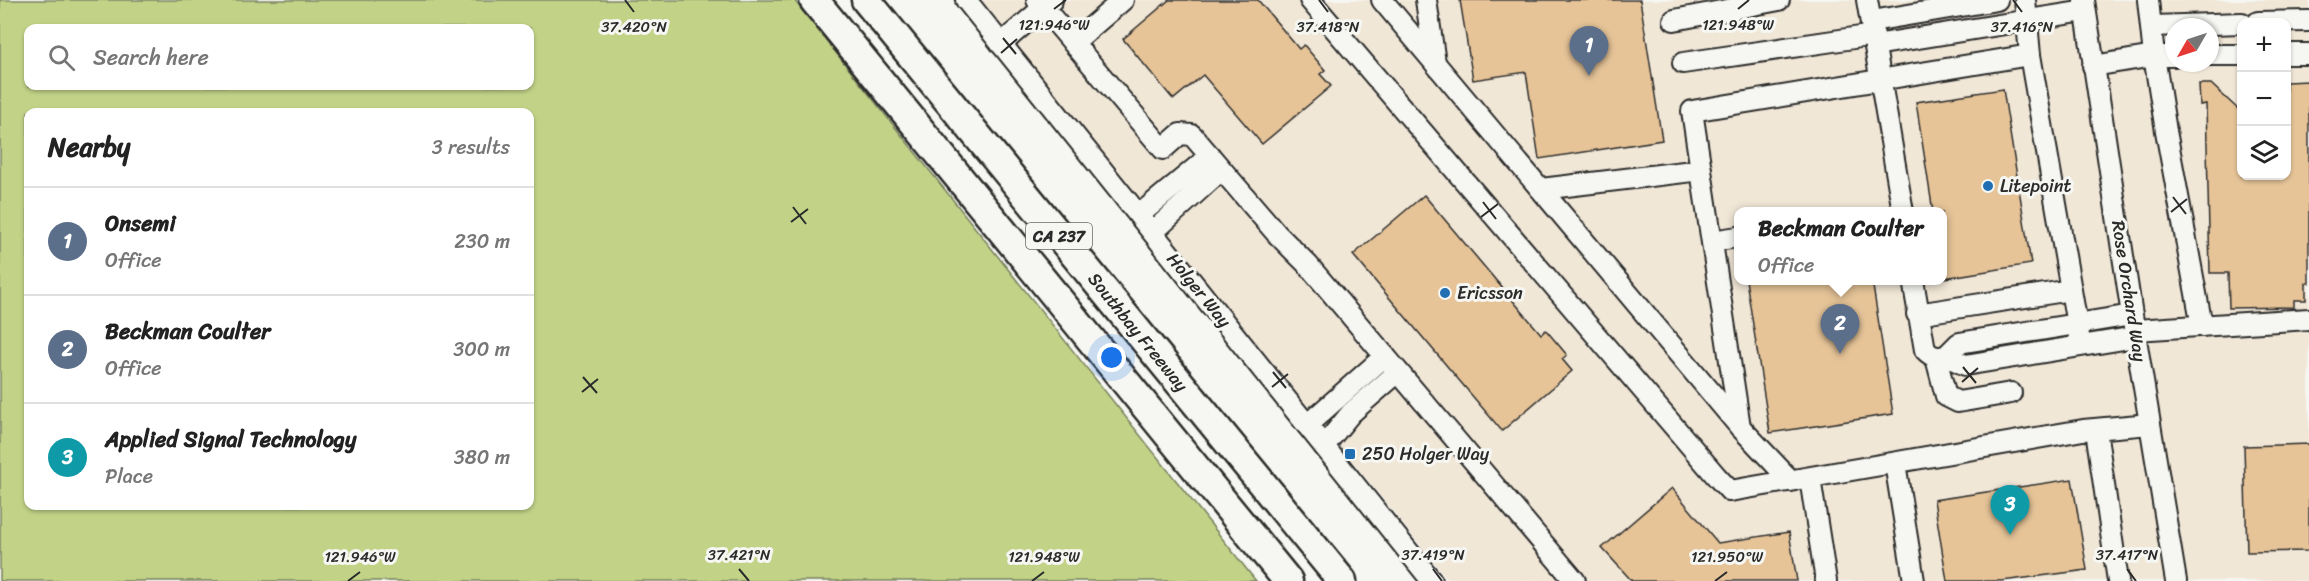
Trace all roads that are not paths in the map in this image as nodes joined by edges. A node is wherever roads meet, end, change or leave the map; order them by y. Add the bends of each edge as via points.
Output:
1 (814, 0) edge
2 (831, 0) edge
3 (866, 0) edge
4 (966, 0) edge
5 (1123, 0) edge
6 (1310, 0) edge
7 (1382, 0) edge
8 (1426, 0) edge
9 (1779, 0) edge
10 (1868, 0) edge
11 (1997, 0) edge
12 (2025, 0) edge
13 (2148, 0) edge
14 (1044, 3) edge
15 (2084, 5) edge
16 (1674, 20) dead end
17 (2028, 21) junction
18 (2291, 21) edge
19 (2309, 21) edge
20 (2237, 23) edge
21 (2152, 26) junction
22 (1874, 34) junction
23 (1072, 43) junction
24 (1001, 44) junction
25 (2291, 54) edge
26 (2309, 54) edge
27 (2030, 55) junction
28 (2237, 55) edge
29 (2154, 56) junction
30 (2165, 56) edge
31 (2219, 56) edge
32 (1435, 63) junction
33 (1683, 63) dead end
34 (2093, 66) junction
35 (1881, 80) junction
36 (906, 113) junction
37 (1215, 163) junction
38 (1701, 170) junction
39 (1541, 189) junction
40 (1900, 207) edge
41 (1139, 215) junction
42 (1153, 232) junction
43 (1734, 238) edge
44 (1712, 242) junction
45 (1914, 285) edge
46 (2071, 290) junction
47 (1917, 314) junction
48 (2309, 319) edge
49 (2077, 324) junction
50 (2202, 326) junction
51 (2134, 328) junction
52 (2080, 345) junction
53 (1385, 356) junction
54 (1941, 357) junction
55 (1398, 372) junction
56 (2011, 393) dead end
57 (2150, 424) junction
58 (1307, 425) junction
59 (1740, 427) junction
60 (2096, 430) junction
61 (1324, 446) junction
62 (1895, 463) junction
63 (1800, 479) junction
64 (1288, 581) edge
65 (1342, 581) edge
66 (1432, 581) edge
67 (1575, 581) edge
68 (1826, 581) edge
69 (1914, 581) edge
70 (2118, 581) edge
71 (2176, 581) edge

1 - 36 highway, CA 237
2 - 36 highway via 894,81
3 - 65 highway, Southbay Freeway / CA 237
4 - 24 street, Holger Way
5 - 23 street
6 - 63 street via 1730,491
7 - 32 street
8 - 32 street
9 - 16 street
10 - 22 street
11 - 22 street
12 - 17 street
13 - 21 street
14 - 23 street
14 - 24 street
15 - 17 street
15 - 34 street, Rose Orchard Way
17 - 22 street
17 - 27 street
18 - 19 street
20 - 21 street
21 - 29 street
22 - 33 street
22 - 35 street
23 - 37 street via 1163,149 1180,134 1192,135
24 - 41 street, Holger Way
25 - 26 street
27 - 35 street
27 - 46 street
28 - 31 street
29 - 30 street
29 - 34 street
29 - 50 street
32 - 39 street
34 - 51 street, Rose Orchard Way
35 - 38 street via 1692,111
35 - 40 street
36 - 64 highway, CA 237
37 - 41 street
37 - 42 street
37 - 53 street
38 - 39 street
38 - 44 street
39 - 59 street
41 - 42 street, Holger Way
42 - 58 street, Holger Way
43 - 44 street
44 - 59 street
45 - 47 street
46 - 47 street
46 - 49 street
47 - 54 street via 1925,350
48 - 50 street
49 - 51 street
49 - 52 street
49 - 54 street via 1959,343
50 - 51 street
51 - 52 street
51 - 57 street, Rose Orchard Way
52 - 54 street via 1965,365
53 - 55 street
53 - 58 street
54 - 56 street via 1946,396 1951,400
55 - 61 street via 1351,413
55 - 67 street
57 - 60 street
57 - 71 street, Rose Orchard Way
58 - 61 street, Holger Way
59 - 63 street
60 - 62 street
60 - 70 street
61 - 66 street, Holger Way
62 - 63 street
62 - 69 street
63 - 68 street

